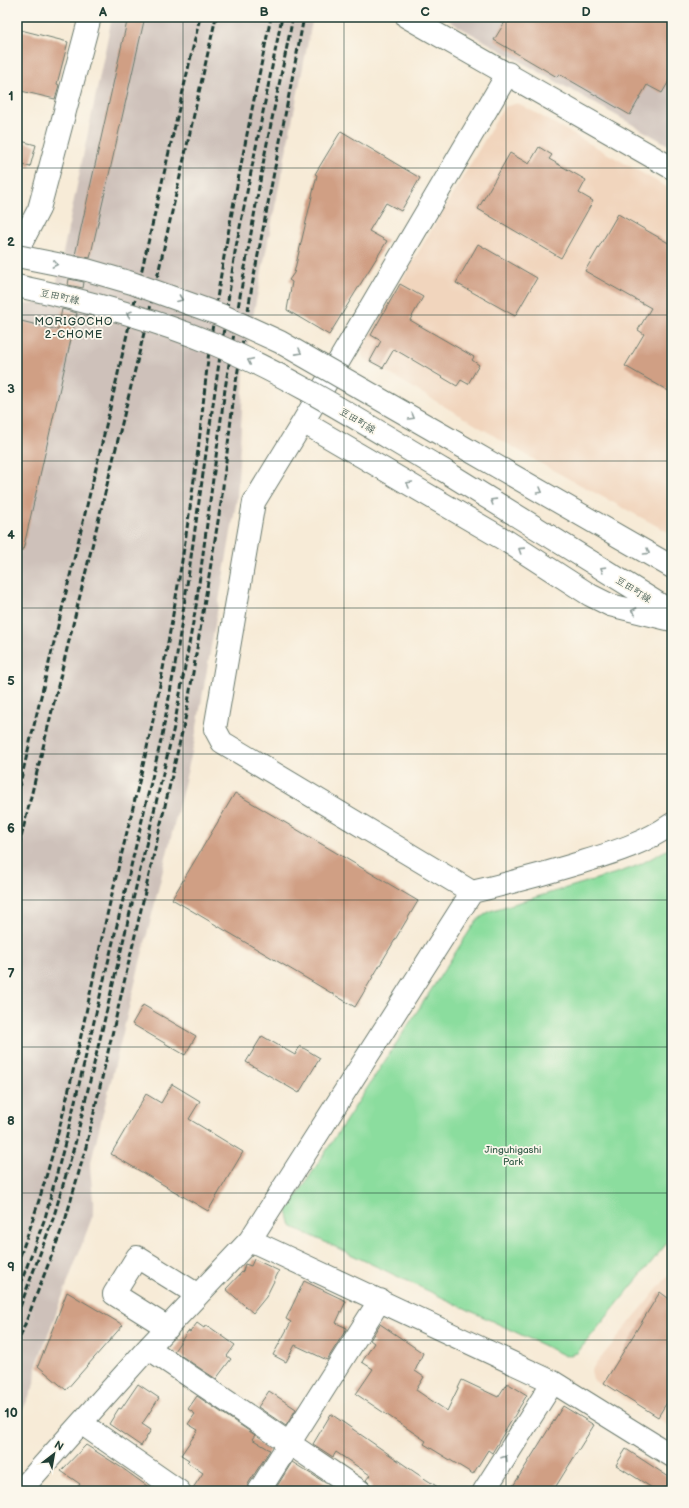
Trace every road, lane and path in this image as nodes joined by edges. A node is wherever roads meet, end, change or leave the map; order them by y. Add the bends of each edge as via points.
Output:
1 (90, 17) edge
2 (407, 17) edge
3 (508, 73) junction
4 (672, 168) edge
5 (23, 227) edge
6 (17, 251) edge
7 (17, 256) edge
8 (17, 286) edge
9 (303, 422) junction
10 (672, 567) edge
11 (672, 612) edge
12 (672, 620) edge
13 (672, 824) edge
14 (472, 892) junction
15 (250, 1240) junction
16 (198, 1294) junction
17 (380, 1300) junction
18 (168, 1328) junction
19 (148, 1348) junction
20 (553, 1382) junction
21 (81, 1423) junction
22 (289, 1443) junction
23 (672, 1456) edge
24 (20, 1491) edge
25 (179, 1491) edge
26 (258, 1491) edge
27 (360, 1491) edge
28 (484, 1491) edge

1 - 5 street via 39,209
2 - 3 street
3 - 4 street
3 - 9 street
5 - 6 street
7 -> 10 street, bridge via 87,270 132,283 221,315 280,342
11 -> 8 street, 豆田町線, bridge via 443,470 330,403 266,369 214,344 113,309
12 -> 9 street via 610,605 590,595 505,540
9 - 14 street via 254,502 215,729 222,742
13 - 14 street via 629,848 516,882
14 - 15 street
15 - 16 street
15 - 17 street
16 - 18 street
16 - 18 street via 137,1257 114,1294
17 - 20 street
17 - 22 street
18 - 19 street
19 - 21 street
19 - 22 street
20 - 23 street
28 -> 20 street
21 - 24 street
21 - 25 street
22 - 26 street
22 - 27 street

